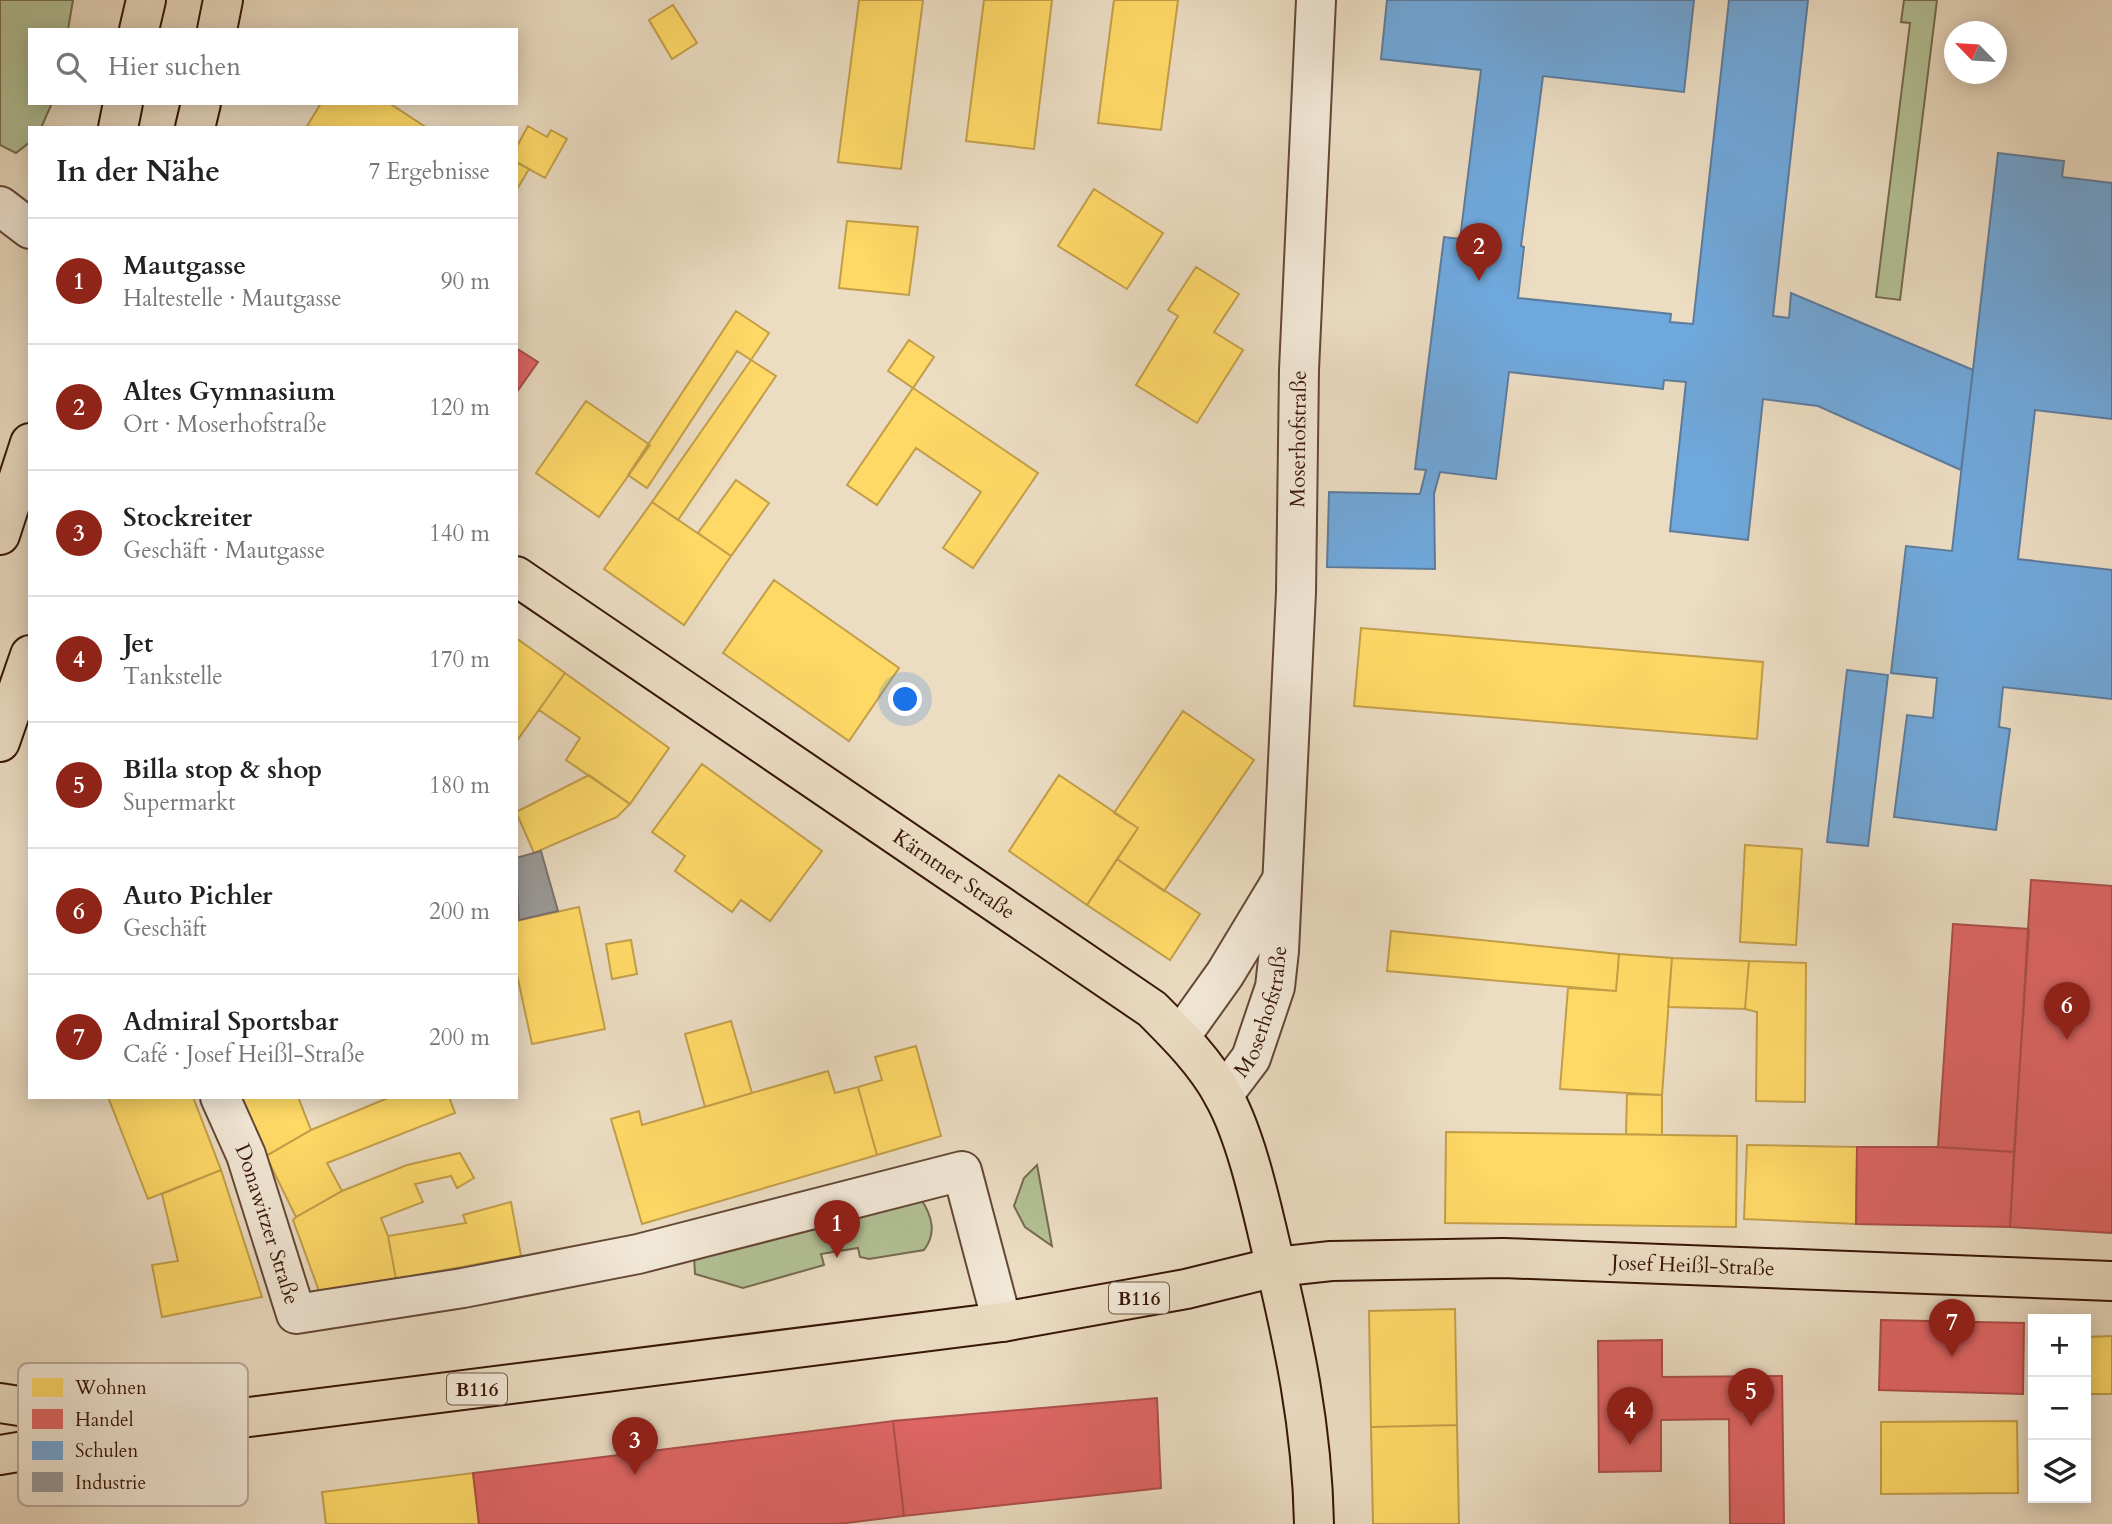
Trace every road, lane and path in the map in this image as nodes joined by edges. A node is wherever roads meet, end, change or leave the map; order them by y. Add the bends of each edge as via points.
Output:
1 (145, 0) edge
2 (223, 0) edge
3 (1316, 0) edge
4 (139, 28) edge
5 (217, 28) edge
6 (123, 105) edge
7 (201, 105) edge
8 (118, 126) edge
9 (195, 126) edge
10 (0, 206) edge
11 (28, 227) edge
12 (28, 449) edge
13 (0, 535) edge
14 (518, 577) edge
15 (28, 661) edge
16 (0, 743) edge
17 (1283, 878) junction
18 (1180, 1037) junction
19 (1223, 1095) junction
20 (221, 1099) edge
21 (1276, 1267) junction
22 (2112, 1281) edge
23 (1002, 1322) junction
24 (248, 1416) edge
25 (18, 1452) edge
26 (0, 1455) edge
27 (1314, 1524) edge

1 - 4 main road
2 - 5 main road
3 - 17 street, Moserhofstraße
6 - 8 main road
7 - 9 main road
10 - 11 street
12 - 13 main road
14 - 18 main road, Kärntner Straße via 1152,1009
15 - 16 main road
17 - 18 street, Moserhofstraße via 1225,974
17 - 19 street, Moserhofstraße via 1275,987 1251,1058
18 - 19 main road, Kärntner Straße
19 - 21 main road, Kärntner Straße via 1256,1183
20 - 23 street, Donawitzer Straße via 246,1154 296,1314 638,1254 962,1171
21 - 22 main road, Josef Heißl-Straße via 1331,1261 1503,1258
21 - 23 main road, B116 via 1186,1289
21 - 27 main road, Kärntner Straße via 1295,1346 1312,1457
23 - 24 main road, B116
25 - 26 main road, B116

